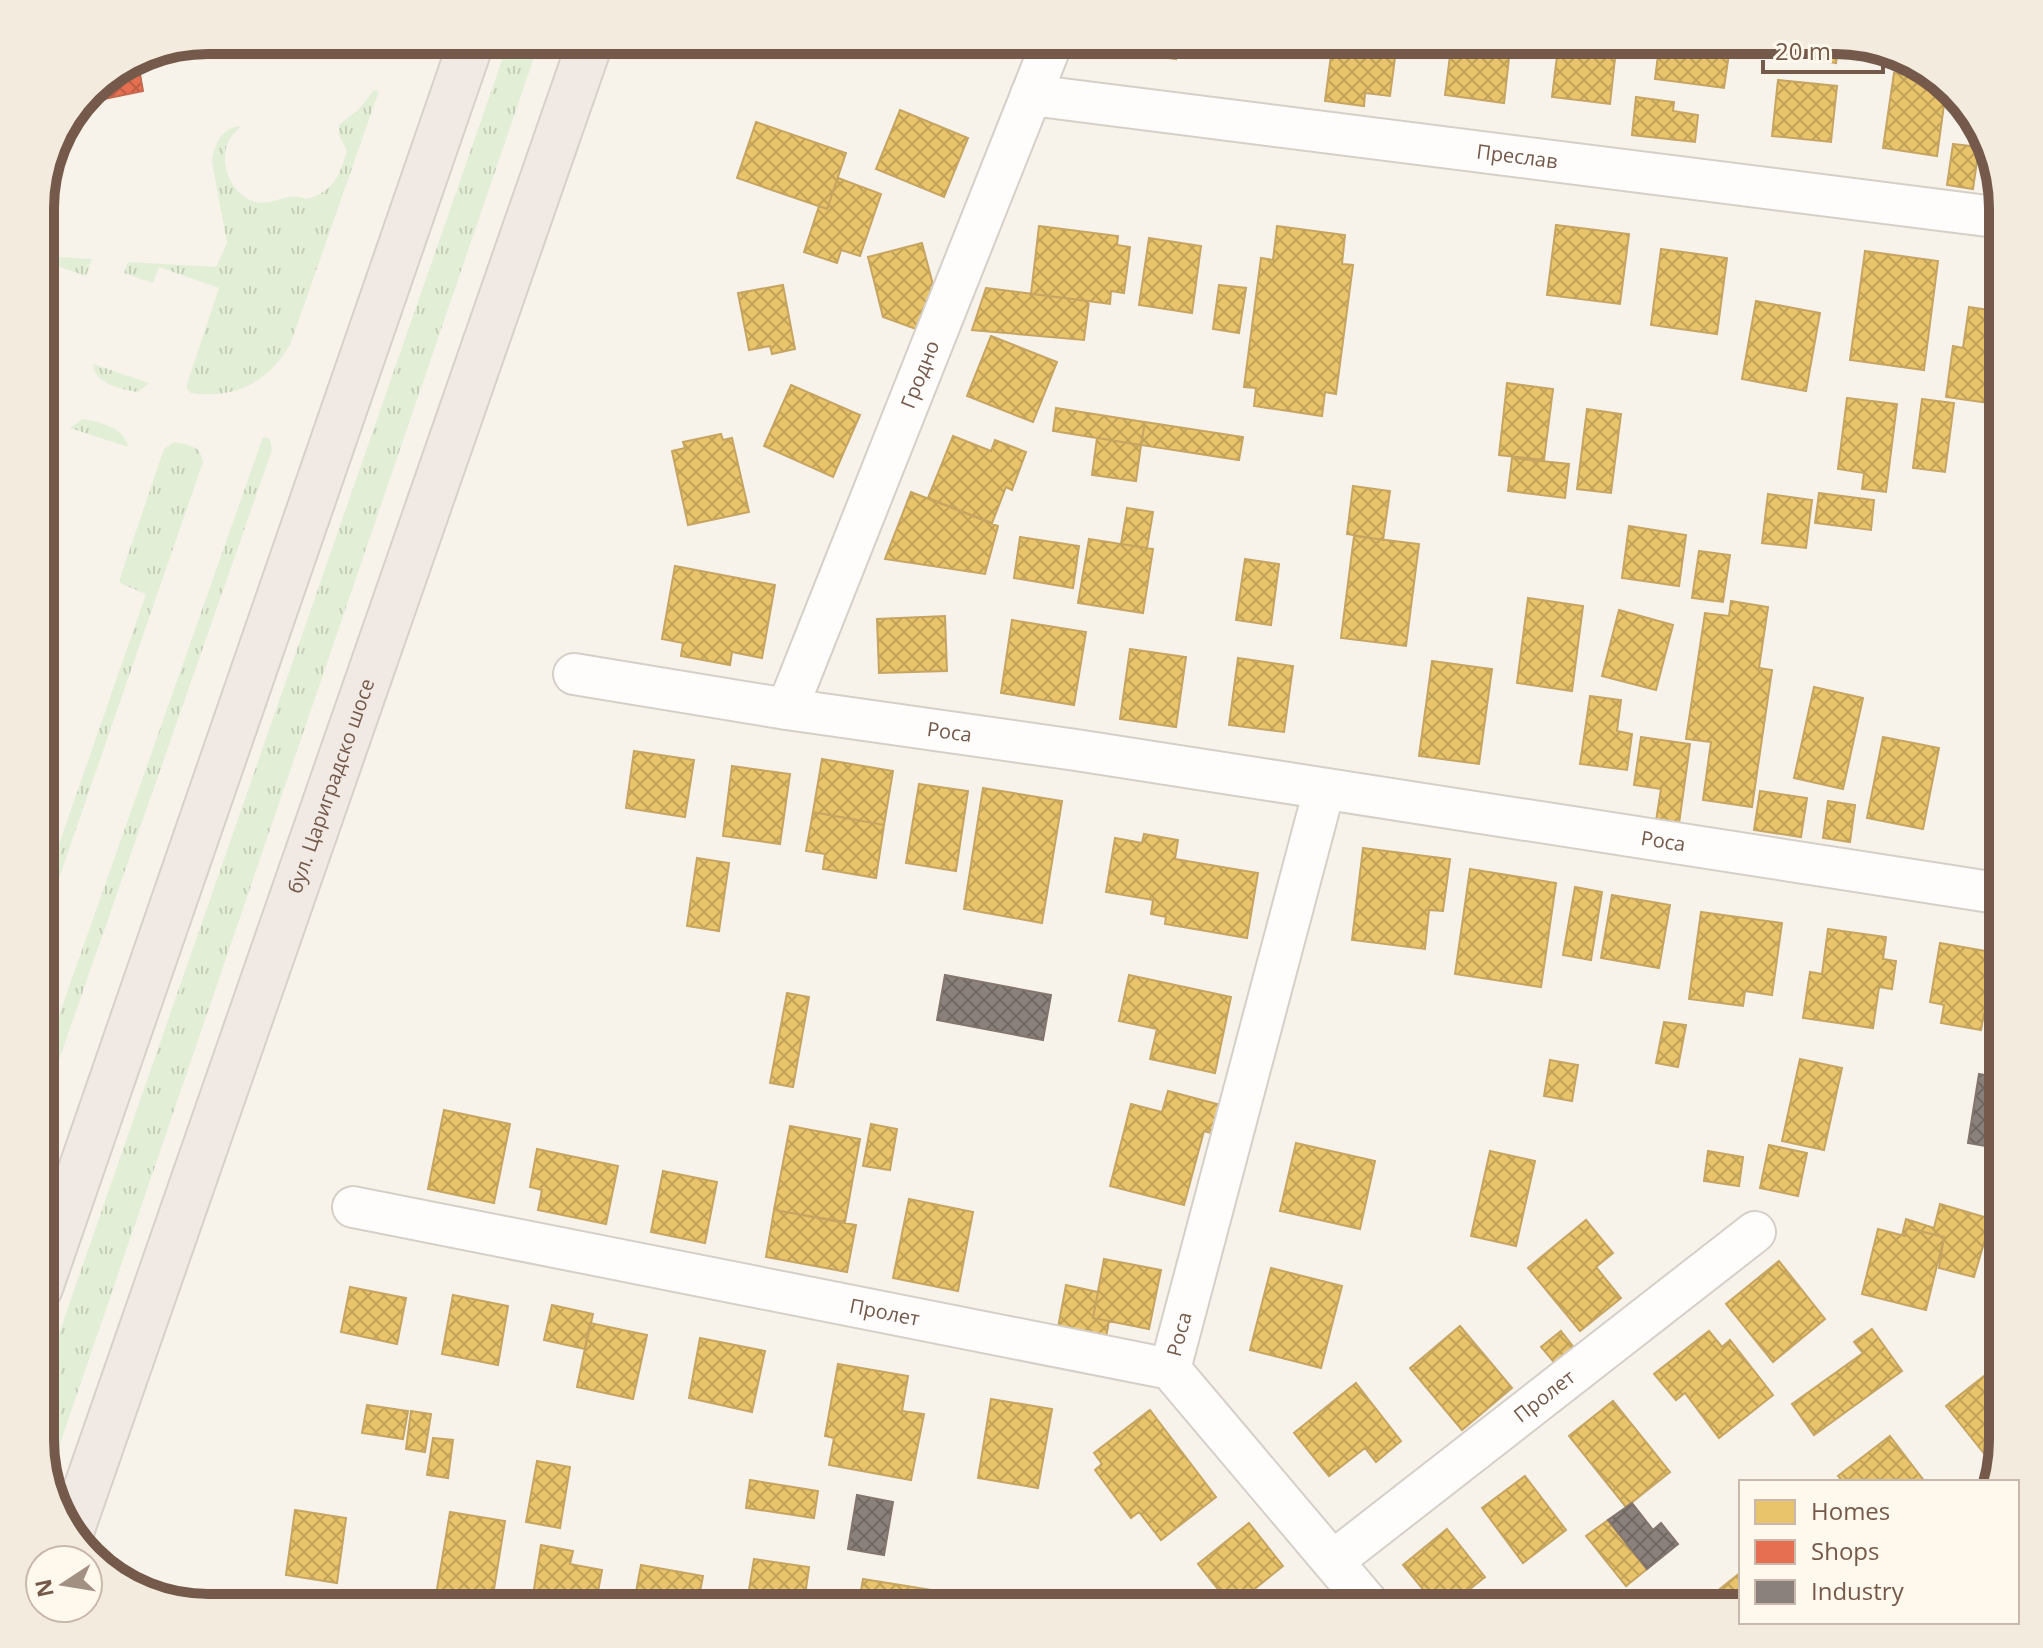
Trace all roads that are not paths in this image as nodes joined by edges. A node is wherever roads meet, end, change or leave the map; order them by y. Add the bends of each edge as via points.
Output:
1 (467, 54) edge
2 (586, 54) edge
3 (1047, 54) edge
4 (1031, 95) junction
5 (1989, 216) edge
6 (574, 674) dead end
7 (787, 709) junction
8 (1324, 790) junction
9 (1989, 892) edge
10 (353, 1207) dead end
11 (1755, 1232) dead end
12 (54, 1248) edge
13 (1170, 1369) junction
14 (76, 1518) edge
15 (1333, 1561) junction
16 (1360, 1594) edge

1 - 12 highway
2 - 14 highway, бул. Цариградско шосе
3 - 4 street, Гродно
4 - 5 street, Преслав
4 - 7 street, Гродно
6 - 7 street, Роса
7 - 8 street, Роса
8 - 9 street, Роса
8 - 13 street, Роса
10 - 13 street, Пролет
11 - 15 street, Пролет
13 - 15 street
15 - 16 street

